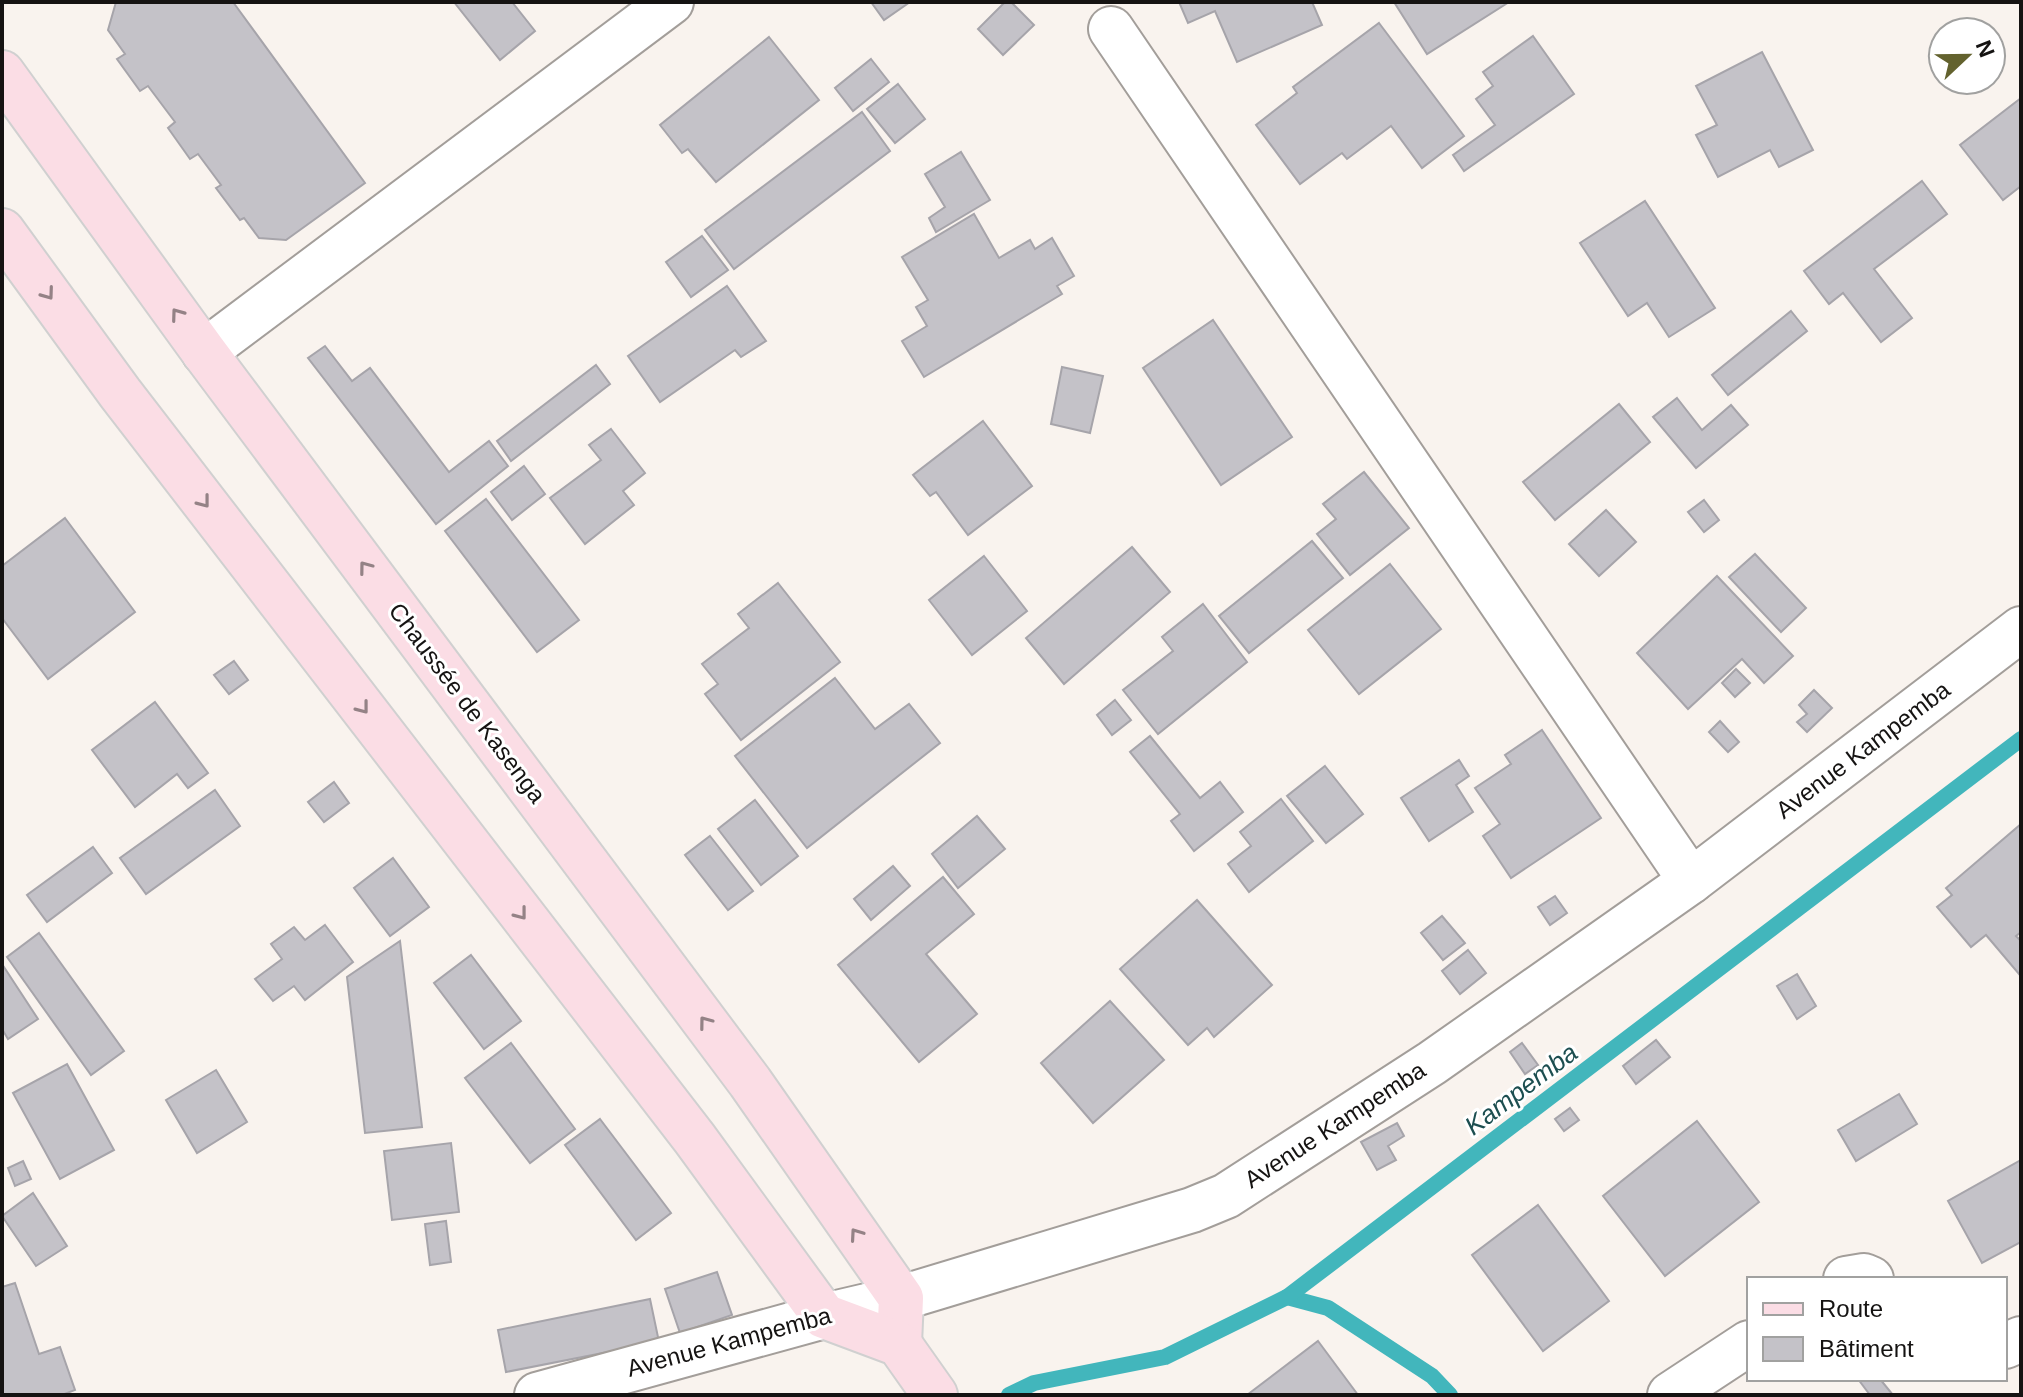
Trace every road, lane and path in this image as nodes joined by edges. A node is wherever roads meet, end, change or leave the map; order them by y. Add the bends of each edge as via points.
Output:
1 (671, 2) edge
2 (1111, 29) dead end
3 (2, 73) edge
4 (2, 231) edge
5 (204, 352) junction
6 (2021, 629) edge
7 (1691, 881) junction
8 (901, 1298) junction
9 (824, 1316) junction
10 (1747, 1344) edge
11 (917, 1369) edge
12 (537, 1395) edge
13 (1670, 1395) edge

1 - 5 street
2 - 7 street
5 -> 3 main road, Chaussée de Kasenga
4 -> 9 main road via 120,393 695,1139
8 -> 5 main road, Chaussée de Kasenga via 750,1082
6 - 7 street, Avenue Kampemba
7 - 8 street, Avenue Kampemba via 1432,1063 1226,1196
8 - 9 street, Avenue Kampemba
8 - 11 main road
9 - 11 main road
9 - 12 street, Avenue Kampemba
10 - 13 street

